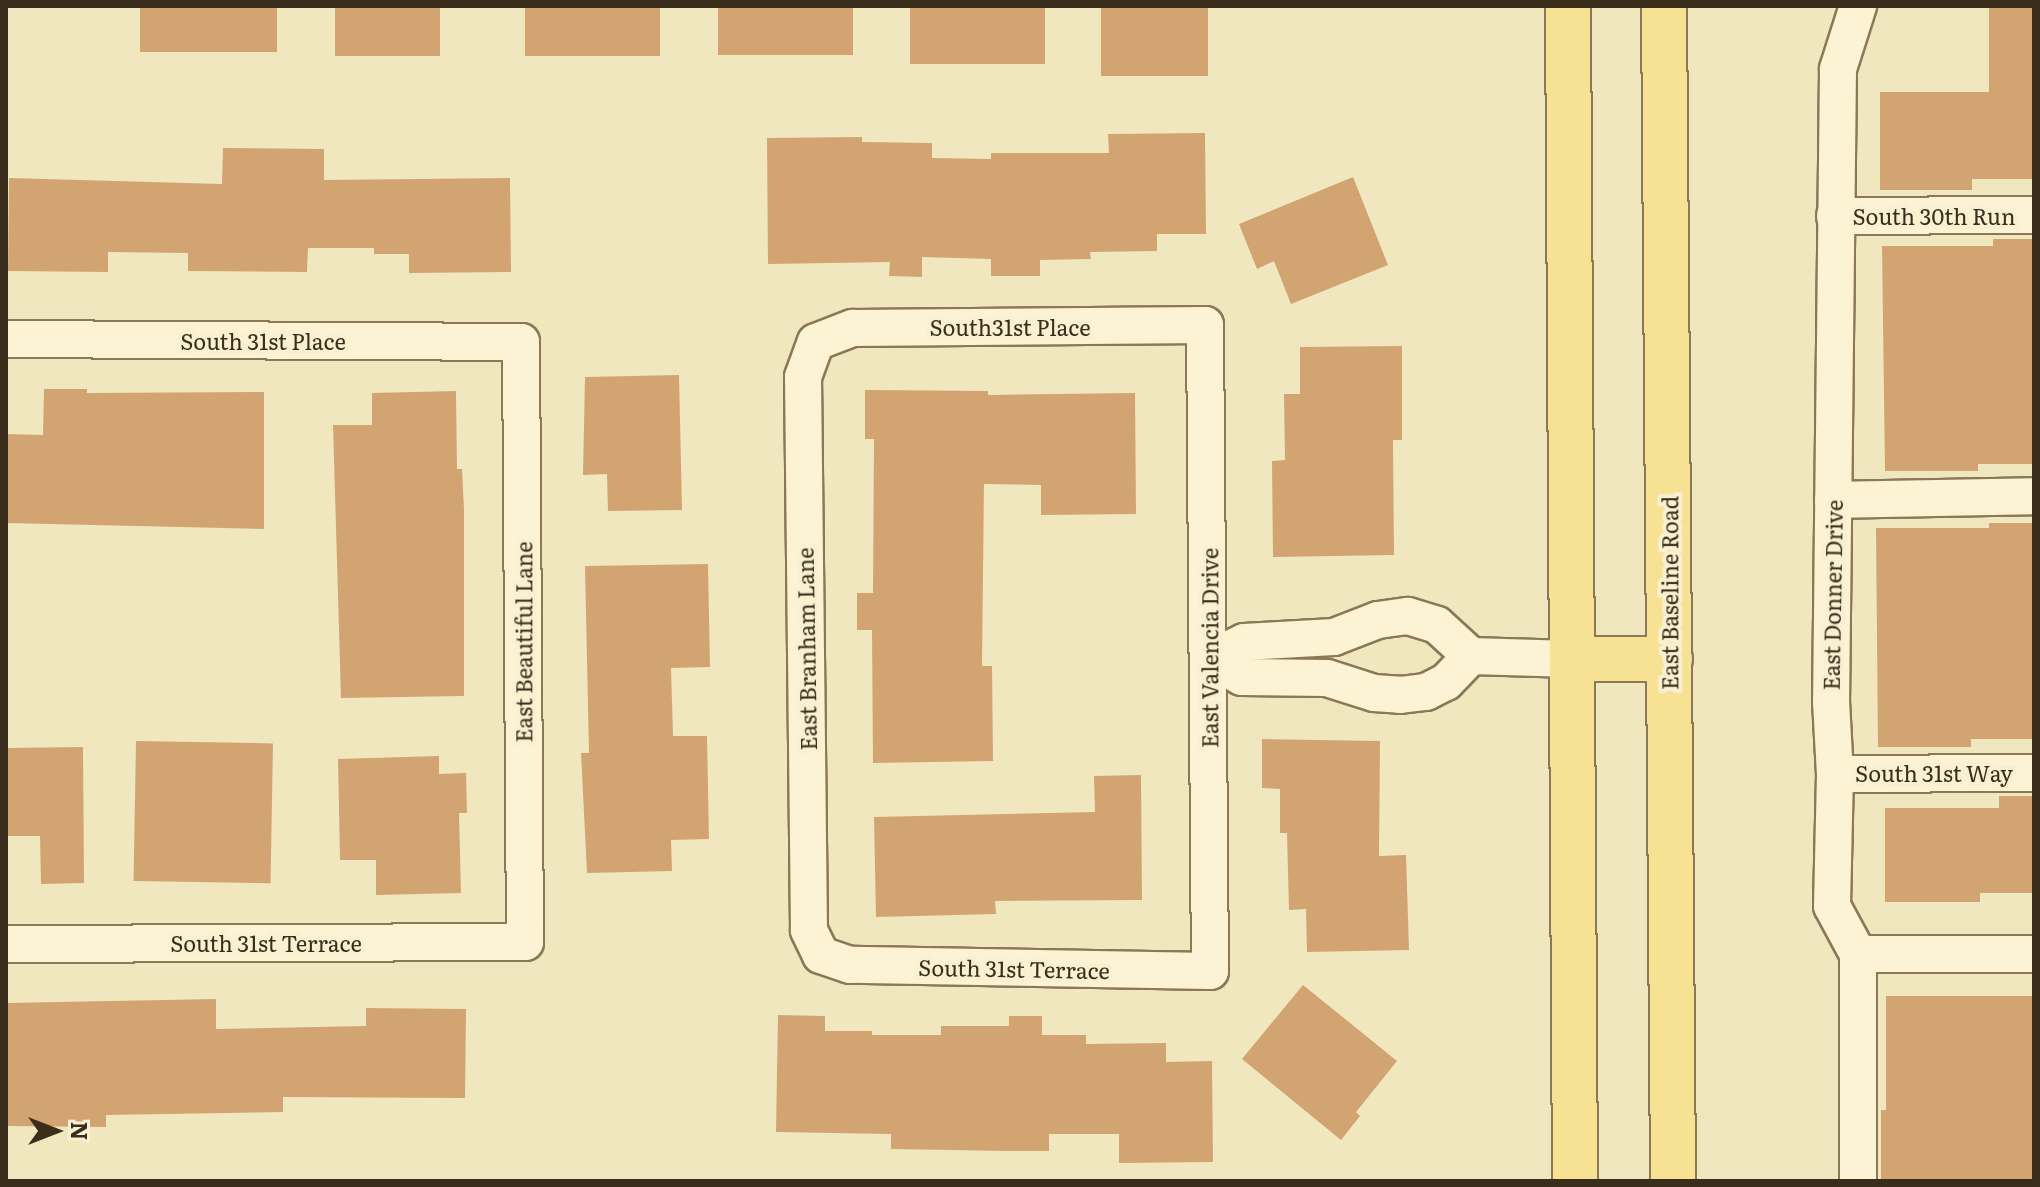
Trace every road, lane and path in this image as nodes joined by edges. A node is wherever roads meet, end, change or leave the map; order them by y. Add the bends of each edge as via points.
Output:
1 (1568, 6) edge
2 (1664, 6) edge
3 (1858, 6) edge
4 (2034, 215) edge
5 (1835, 216) junction
6 (1205, 325) joint
7 (6, 339) edge
8 (521, 342) joint
9 (816, 342) joint
10 (2034, 496) edge
11 (1833, 500) junction
12 (1471, 656) junction
13 (1210, 658) junction
14 (1572, 659) junction
15 (1670, 659) junction
16 (2034, 773) edge
17 (1835, 774) junction
18 (525, 942) joint
19 (6, 944) edge
20 (1858, 954) junction
21 (2034, 954) edge
22 (821, 955) joint
23 (1210, 971) joint
24 (1575, 1181) edge
25 (1673, 1181) edge
26 (1858, 1181) edge

1 - 14 main road
2 - 15 main road, East Baseline Road
3 - 5 street, East Donner Drive via 1838,69
4 - 5 street, South 30th Run
5 - 11 street, East Donner Drive
6 - 9 street, South31st Place via 853,328
6 - 13 street, East Valencia Drive
7 - 8 street, South 31st Place
8 - 18 street, East Beautiful Lane
9 - 22 street, East Branham Lane via 803,377 809,930
10 - 11 street
11 - 17 street, East Donner Drive
12 - 13 street via 1437,625 1408,616 1378,620 1334,637 1244,642
12 - 13 street via 1446,682 1426,692 1400,695 1327,678 1242,677
12 - 14 street
13 - 23 street, East Valencia Drive
14 - 15 main road
14 - 24 main road
15 - 25 main road, East Baseline Road
16 - 17 street, South 31st Way
17 - 20 street, East Donner Drive via 1832,906
18 - 19 street, South 31st Terrace
20 - 21 street
20 - 26 street, East Donner Drive
22 - 23 street, South 31st Terrace via 850,965

